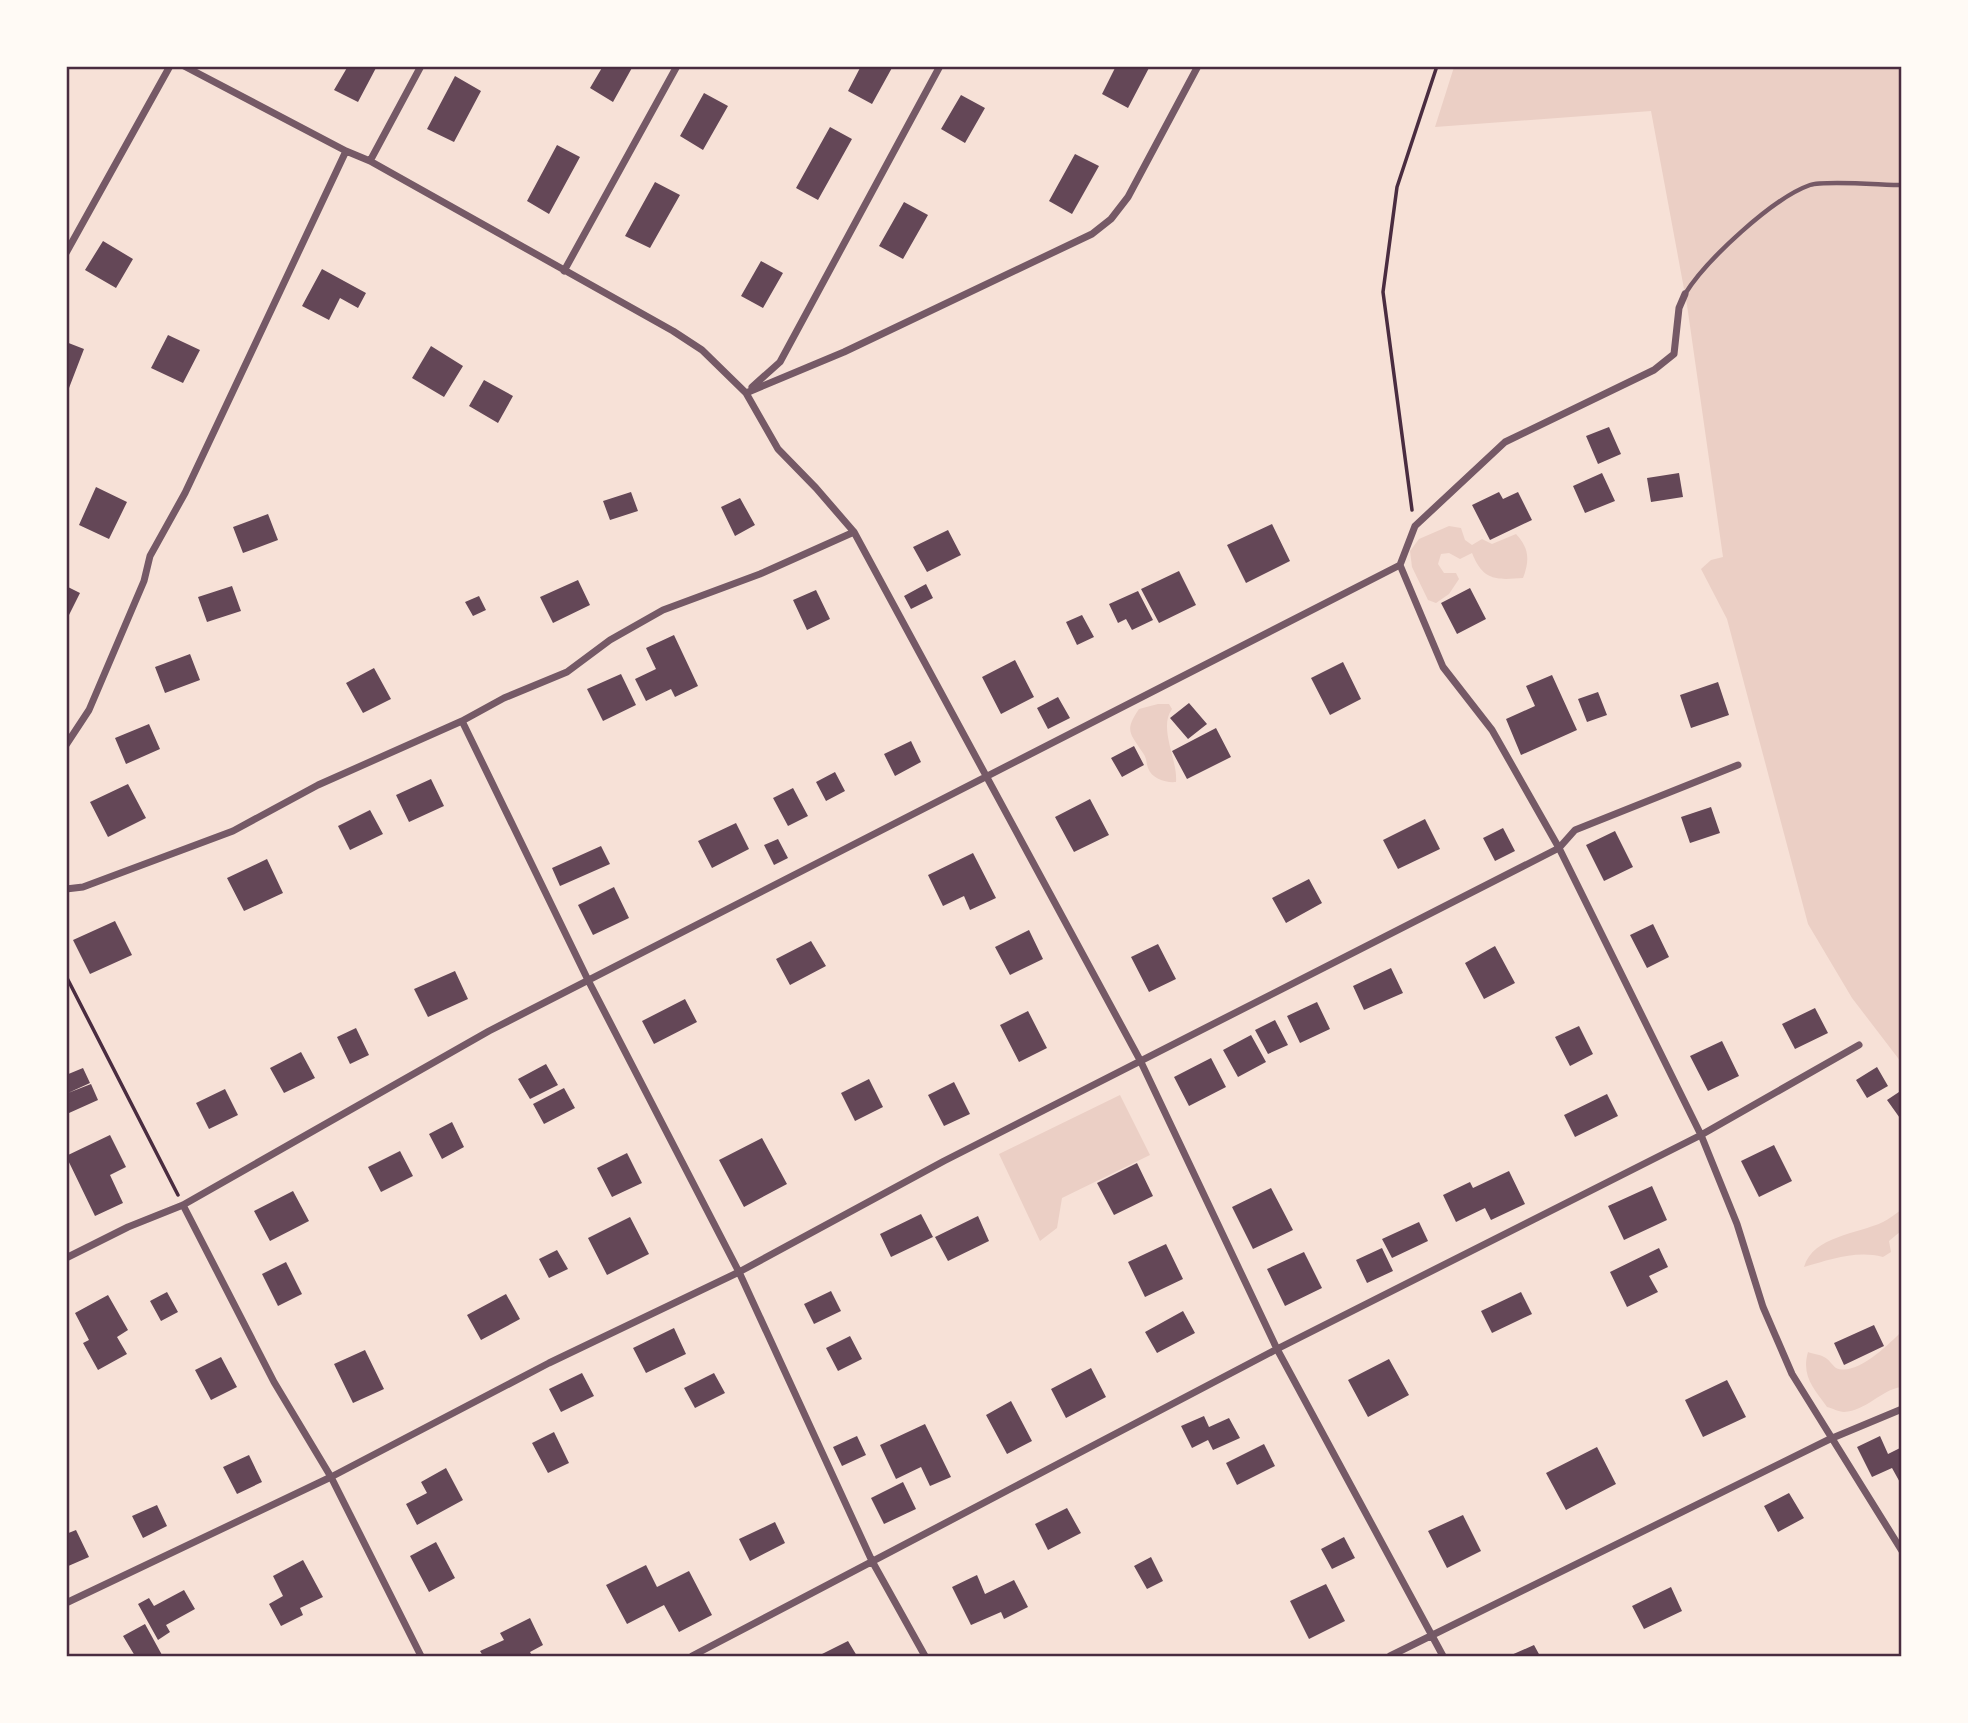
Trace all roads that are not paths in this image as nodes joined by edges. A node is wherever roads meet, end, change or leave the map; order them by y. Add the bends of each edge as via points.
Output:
1 (170, 66) edge
2 (184, 66) edge
3 (421, 66) edge
4 (677, 66) edge
5 (940, 66) edge
6 (1198, 66) edge
7 (346, 151) junction
8 (370, 161) junction
9 (1902, 185) edge
10 (66, 253) edge
11 (564, 271) junction
12 (1685, 293) joint
13 (746, 393) junction
14 (854, 532) junction
15 (1400, 565) junction
16 (462, 721) junction
17 (66, 746) edge
18 (1738, 765) dead end
19 (986, 778) junction
20 (1559, 848) junction
21 (66, 889) edge
22 (588, 980) junction
23 (1859, 1045) dead end
24 (1140, 1060) junction
25 (1701, 1135) junction
26 (183, 1205) junction
27 (66, 1258) edge
28 (739, 1272) junction
29 (1277, 1349) junction
30 (1902, 1409) edge
31 (1830, 1439) junction
32 (331, 1478) junction
33 (1902, 1551) edge
34 (872, 1562) junction
35 (66, 1603) edge
36 (1432, 1635) junction
37 (421, 1657) edge
38 (692, 1657) edge
39 (925, 1657) edge
40 (1390, 1657) edge
41 (1443, 1657) edge

1 - 10 street
2 - 7 street
3 - 8 street
4 - 11 street
5 - 13 street via 780,362
6 - 13 street via 1128,197 1092,234 844,352
7 - 8 street
7 - 17 street via 185,493 150,556 144,581 89,710
8 - 11 street
9 - 12 lane via 1812,184 1786,198 1728,244
11 - 13 street via 702,350
12 - 15 street via 1674,354 1654,370 1505,442 1415,526
13 - 14 street via 778,449
14 - 16 street via 663,610 610,640 568,672
14 - 19 street
15 - 19 street
15 - 20 street via 1443,667 1492,730
16 - 21 street via 318,785 233,831 83,887
16 - 22 street
18 - 20 street via 1575,830
19 - 22 street
19 - 24 street
20 - 24 street
20 - 25 street
22 - 26 street via 407,1076
22 - 28 street
23 - 25 street
24 - 28 street
24 - 29 street
25 - 29 street
25 - 31 street via 1737,1224 1763,1307 1792,1374
26 - 27 street
26 - 32 street via 274,1382
28 - 32 street via 548,1363
28 - 34 street
29 - 34 street
29 - 36 street
30 - 31 street
31 - 33 street
31 - 36 street
32 - 35 street
32 - 37 street
34 - 38 street
34 - 39 street
36 - 40 street
36 - 41 street

